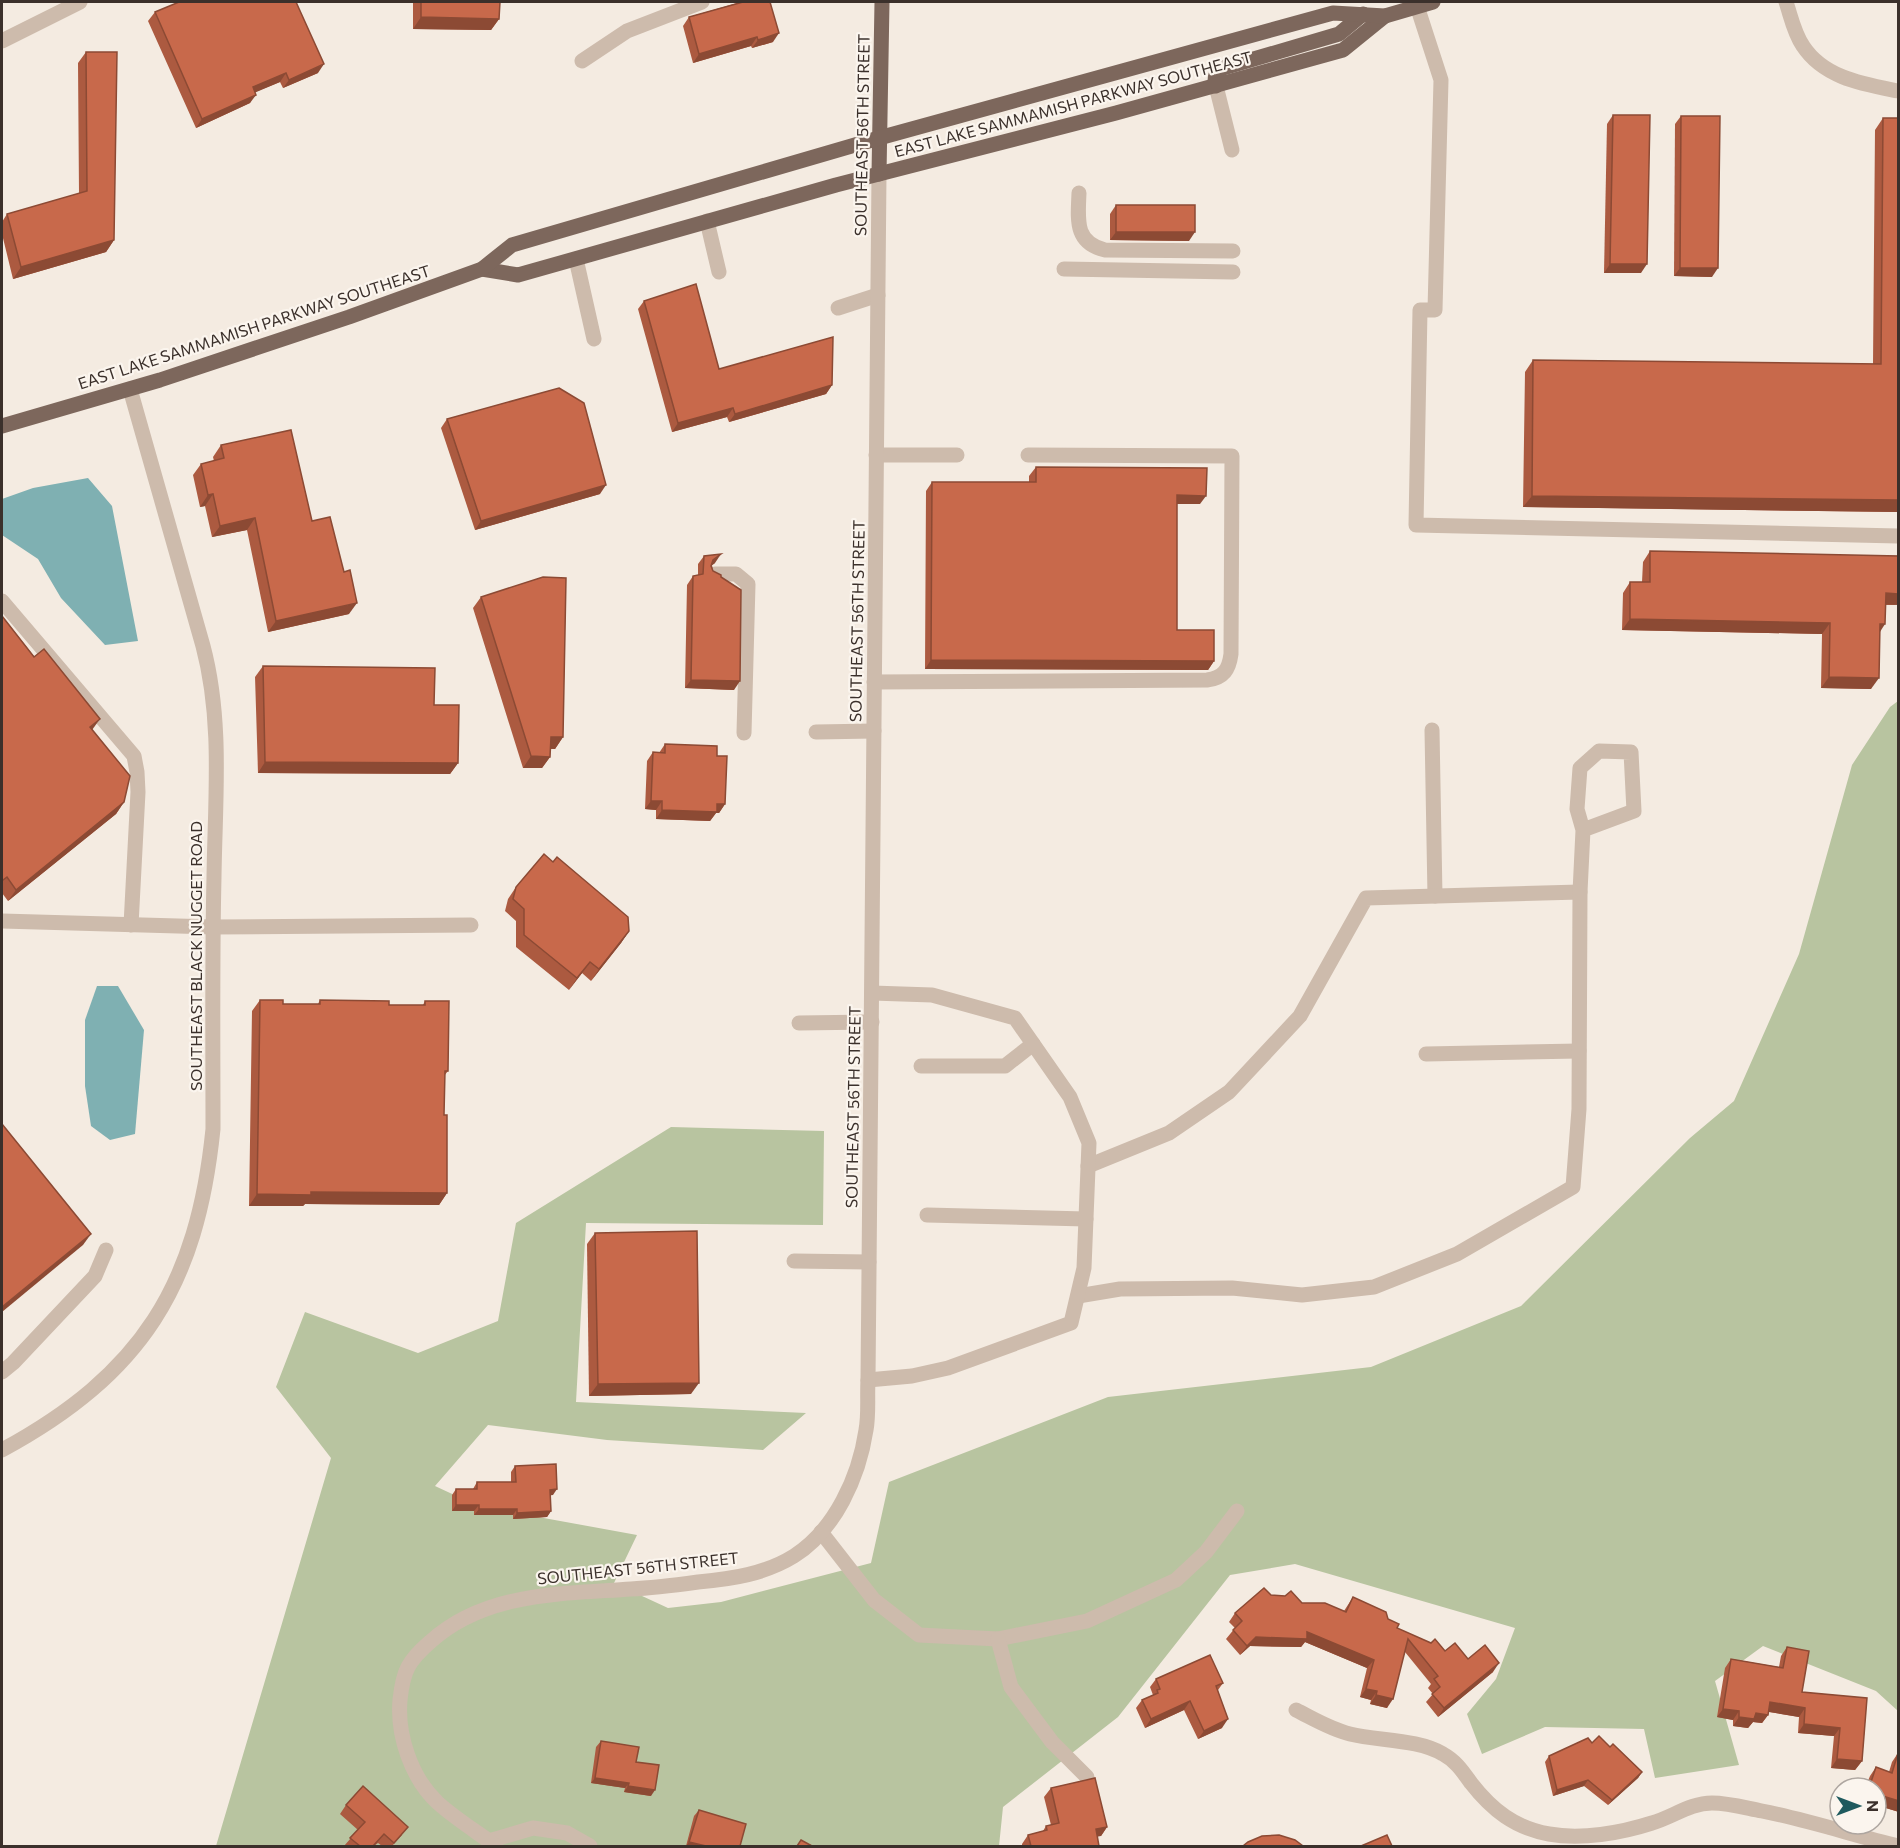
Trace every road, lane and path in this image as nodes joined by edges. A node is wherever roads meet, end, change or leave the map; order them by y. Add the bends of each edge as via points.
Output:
1 (80, 2) edge
2 (702, 2) edge
3 (882, 2) edge
4 (1433, 2) edge
5 (1786, 2) edge
6 (1417, 6) junction
7 (1363, 14) junction
8 (1385, 16) junction
9 (2, 41) edge
10 (582, 61) dead end
11 (1216, 86) junction
12 (1899, 91) edge
13 (879, 138) junction
14 (1232, 150) dead end
15 (879, 174) junction
16 (1079, 193) dead end
17 (707, 221) junction
18 (1233, 251) dead end
19 (576, 259) junction
20 (482, 269) junction
21 (1064, 269) dead end
22 (719, 272) dead end
23 (1233, 272) dead end
24 (878, 295) junction
25 (838, 308) dead end
26 (594, 339) dead end
27 (130, 389) junction
28 (2, 426) edge
29 (876, 455) junction
30 (957, 455) dead end
31 (1028, 455) dead end
32 (1899, 536) edge
33 (715, 574) edge
34 (2, 601) edge
35 (874, 682) junction
36 (1432, 730) dead end
37 (874, 731) junction
38 (816, 732) dead end
39 (744, 733) dead end
40 (1583, 830) junction
41 (1580, 892) junction
42 (1435, 896) junction
43 (2, 921) edge
44 (131, 924) junction
45 (471, 925) dead end
46 (213, 927) junction
47 (872, 993) junction
48 (872, 1022) junction
49 (799, 1023) dead end
50 (1033, 1044) junction
51 (1579, 1051) junction
52 (1425, 1054) dead end
53 (921, 1066) dead end
54 (1088, 1166) junction
55 (927, 1215) dead end
56 (1086, 1219) junction
57 (106, 1250) dead end
58 (795, 1261) dead end
59 (869, 1262) junction
60 (1078, 1296) junction
61 (2, 1372) edge
62 (868, 1380) junction
63 (2, 1450) edge
64 (1237, 1511) dead end
65 (821, 1532) junction
66 (998, 1639) junction
67 (1296, 1710) dead end
68 (1087, 1777) edge
69 (493, 1844) edge
70 (590, 1846) edge
71 (1899, 1846) edge

1 - 9 street
2 - 10 street via 627,31
3 - 13 main road, SOUTHEAST 56TH STREET
4 - 6 main road, EAST LAKE SAMMAMISH PARKWAY SOUTHEAST
5 - 12 street via 1803,47 1825,69 1855,82
6 - 8 main road, EAST LAKE SAMMAMISH PARKWAY SOUTHEAST
6 - 32 street via 1440,81 1435,310 1420,310 1416,525
7 - 8 main road, EAST LAKE SAMMAMISH PARKWAY SOUTHEAST
7 - 11 main road via 1339,34 1223,68 1216,72
7 - 13 main road, EAST LAKE SAMMAMISH PARKWAY SOUTHEAST via 1333,12
8 - 11 main road, EAST LAKE SAMMAMISH PARKWAY SOUTHEAST via 1342,50
11 - 14 street
11 - 15 main road, EAST LAKE SAMMAMISH PARKWAY SOUTHEAST
13 - 15 main road, SOUTHEAST 56TH STREET
13 - 20 main road, EAST LAKE SAMMAMISH PARKWAY SOUTHEAST via 512,245
15 - 17 main road, EAST LAKE SAMMAMISH PARKWAY SOUTHEAST
15 - 24 street, SOUTHEAST 56TH STREET
16 - 18 street via 1081,234 1095,248
17 - 19 main road, EAST LAKE SAMMAMISH PARKWAY SOUTHEAST
17 - 22 street
19 - 20 main road, EAST LAKE SAMMAMISH PARKWAY SOUTHEAST via 518,275
19 - 26 street
20 - 27 main road, EAST LAKE SAMMAMISH PARKWAY SOUTHEAST
21 - 23 street
24 - 25 street
24 - 29 street, SOUTHEAST 56TH STREET
27 - 28 main road, EAST LAKE SAMMAMISH PARKWAY SOUTHEAST
27 - 46 street, SOUTHEAST BLACK NUGGET ROAD via 209,670 216,731
29 - 30 street
29 - 35 street, SOUTHEAST 56TH STREET
31 - 35 street via 1232,456 1231,654 1224,674 1213,679
33 - 39 street via 736,574 748,584
34 - 44 street via 134,756 138,792
35 - 37 street, SOUTHEAST 56TH STREET
36 - 42 street
37 - 38 street
37 - 47 street, SOUTHEAST 56TH STREET
40 - 40 street via 1634,811 1631,752 1599,751 1580,768 1577,809
40 - 41 street
41 - 42 street
41 - 51 street
42 - 54 street via 1366,898 1300,1016 1228,1092 1169,1133
43 - 44 street
44 - 46 street
45 - 46 street
46 - 63 street, SOUTHEAST BLACK NUGGET ROAD via 213,1129 202,1203 179,1275 147,1331 104,1380 49,1423
47 - 48 street, SOUTHEAST 56TH STREET
47 - 50 street via 932,995 1015,1018
48 - 49 street
48 - 59 street, SOUTHEAST 56TH STREET
50 - 53 street via 1005,1066
50 - 54 street via 1070,1097 1089,1143
51 - 52 street
51 - 60 street via 1573,1187 1457,1254 1374,1287 1302,1295 1221,1288 1120,1289
54 - 56 street
55 - 56 street
56 - 60 street
57 - 61 street via 95,1276
58 - 59 street
59 - 62 street, SOUTHEAST 56TH STREET
60 - 62 street via 1071,1323 948,1368
62 - 65 street, SOUTHEAST 56TH STREET via 867,1428 861,1455 843,1501
64 - 66 street via 1206,1552 1176,1580 1087,1621
65 - 66 street via 874,1600 919,1635
65 - 69 street, SOUTHEAST 56TH STREET via 796,1555 757,1573 511,1601 468,1615 442,1630 411,1658 402,1683 400,1705 408,1759 437,1801
66 - 68 street via 1011,1687 1053,1742
67 - 71 street via 1331,1729 1443,1754 1457,1764 1491,1807 1525,1829 1550,1835 1619,1831 1653,1823 1696,1804 1713,1803 1773,1813
69 - 70 street via 533,1828 567,1833

